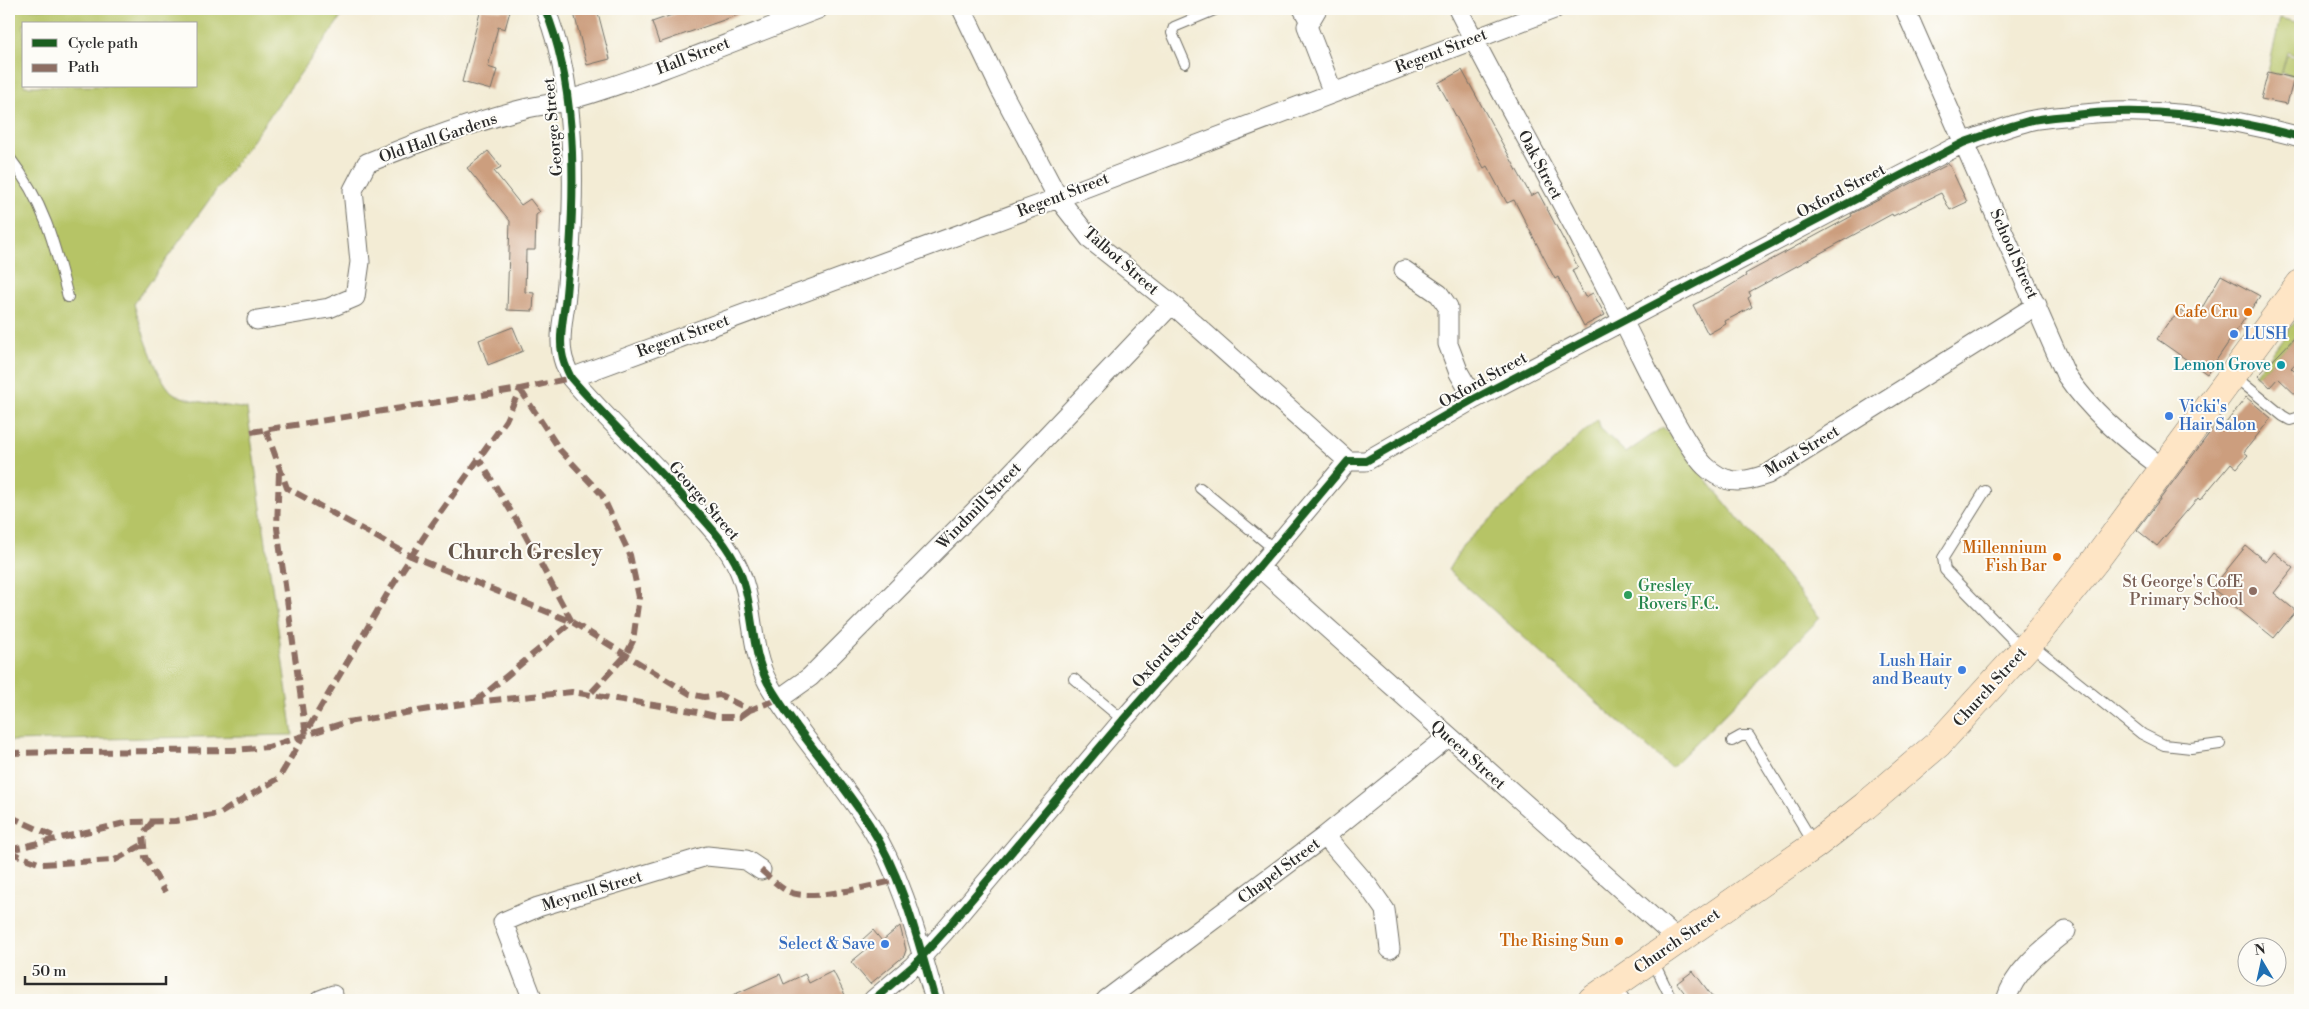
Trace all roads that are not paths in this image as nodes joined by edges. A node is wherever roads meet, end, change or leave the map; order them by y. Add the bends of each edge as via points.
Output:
1 (545, 9) edge
2 (818, 9) edge
3 (962, 9) edge
4 (1217, 9) edge
5 (1298, 9) edge
6 (1317, 9) edge
7 (1458, 9) edge
8 (1554, 9) edge
9 (1905, 9) edge
10 (1307, 26) junction
11 (1473, 39) junction
12 (1185, 63) dead end
13 (1333, 93) junction
14 (567, 100) junction
15 (2300, 138) edge
16 (1963, 143) junction
17 (9, 157) edge
18 (1058, 198) junction
19 (1404, 270) dead end
20 (2300, 284) edge
21 (68, 296) dead end
22 (1172, 304) junction
23 (2037, 305) junction
24 (257, 320) dead end
25 (1623, 320) junction
26 (2233, 375) junction
27 (570, 378) junction
28 (1474, 399) junction
29 (2300, 417) edge
30 (1348, 461) junction
31 (2164, 469) junction
32 (1200, 488) dead end
33 (1985, 491) dead end
34 (1274, 549) junction
35 (1259, 567) junction
36 (2026, 647) junction
37 (1074, 680) dead end
38 (779, 699) junction
39 (1123, 720) junction
40 (1448, 737) junction
41 (1732, 741) dead end
42 (2220, 744) dead end
43 (1325, 836) junction
44 (1815, 845) junction
45 (761, 870) dead end
46 (2066, 931) dead end
47 (1678, 940) junction
48 (1390, 949) dead end
49 (922, 956) junction
50 (1652, 959) junction
51 (1620, 992) edge
52 (533, 1000) edge
53 (873, 1000) edge
54 (935, 1000) edge
55 (1106, 1000) edge
56 (1592, 1000) edge
57 (1672, 1000) edge
58 (2006, 1000) edge

1 - 14 street, George Street via 558,45
2 - 14 street, Hall Street
3 - 18 street, Talbot Street
4 - 12 lane via 1174,27 1172,33
5 - 10 lane
6 - 10 street
7 - 11 street, Oak Street
8 - 11 street, Regent Street
9 - 16 street, School Street
10 - 13 street
11 - 13 street, Regent Street
11 - 25 street, Oak Street
13 - 18 street, Regent Street
14 - 24 street, Old Hall Gardens via 492,118 367,163 353,190 360,262 355,297 329,308
14 - 27 street, George Street via 571,201 562,353
15 - 16 street, Oxford Street via 2205,116 2144,110 2030,121
16 - 23 street, School Street
16 - 25 street, Oxford Street
17 - 21 lane via 42,208
18 - 22 street, Talbot Street via 1091,240
18 - 27 street, Regent Street
19 - 28 street via 1439,294 1448,307 1448,344
20 - 26 street, Church Street
22 - 30 street, Talbot Street
22 - 38 street, Windmill Street via 981,505 817,670
23 - 25 street, Moat Street via 1768,474 1735,482 1719,476 1705,465 1686,441
23 - 31 street, School Street via 2066,375 2080,395 2119,433
25 - 28 street, Oxford Street
26 - 29 lane via 2283,416 2290,420
26 - 31 street, Church Street
27 - 38 street, George Street via 720,538 740,571 758,658
28 - 30 street, Oxford Street via 1366,462
30 - 34 street, Oxford Street
31 - 36 street, Church Street
32 - 34 lane
33 - 36 lane via 1943,558 1945,570
34 - 35 street, Oxford Street
35 - 39 street, Oxford Street
35 - 40 street, Queen Street
36 - 42 lane via 2142,734 2164,745 2191,748
36 - 44 street, Church Street via 1938,744
37 - 39 lane
38 - 49 street, George Street via 874,833 898,880
39 - 49 street, Oxford Street
40 - 43 street, Chapel Street
40 - 47 street, Queen Street
41 - 44 lane via 1749,736
43 - 48 street via 1385,910
43 - 55 street, Chapel Street
44 - 47 street, Church Street
45 - 52 street, Meynell Street via 746,860 707,856 538,907 504,922
46 - 58 street via 2035,956 2010,987
47 - 50 street, Church Street
49 - 53 street, Oxford Street
49 - 54 street, George Street
50 - 51 street, Church Street
50 - 57 lane
51 - 56 street, Church Street

